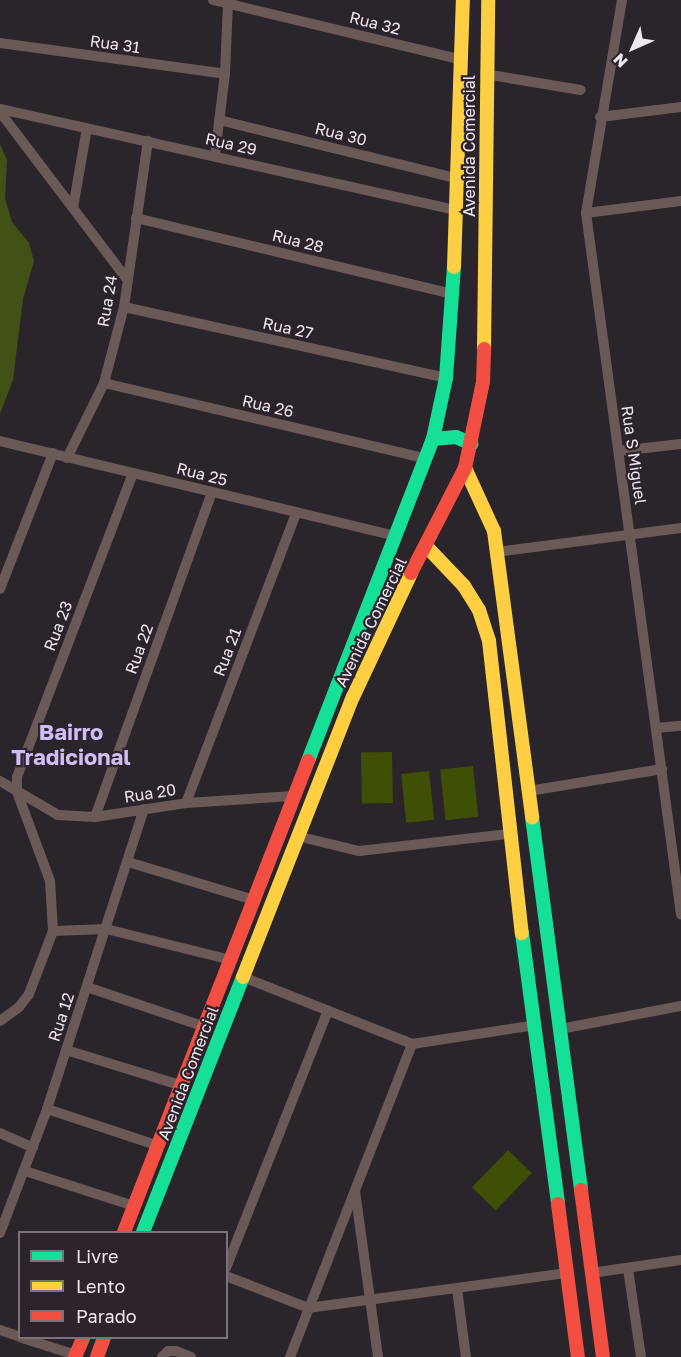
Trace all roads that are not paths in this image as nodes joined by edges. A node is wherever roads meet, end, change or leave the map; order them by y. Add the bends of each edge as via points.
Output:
1 (213, 0) edge
2 (463, 0) edge
3 (488, 0) edge
4 (622, 0) edge
5 (228, 2) junction
6 (462, 22) junction
7 (486, 23) junction
8 (0, 43) edge
9 (459, 59) junction
10 (225, 74) junction
11 (485, 74) junction
12 (581, 90) dead end
13 (457, 103) junction
14 (681, 107) edge
15 (484, 109) junction
16 (0, 110) edge
17 (600, 117) junction
18 (219, 120) junction
19 (87, 128) junction
20 (148, 141) junction
21 (215, 155) junction
22 (455, 178) junction
23 (681, 201) edge
24 (73, 208) junction
25 (455, 210) junction
26 (586, 213) junction
27 (136, 218) junction
28 (126, 278) junction
29 (453, 294) junction
30 (124, 307) junction
31 (446, 378) junction
32 (104, 383) junction
33 (433, 439) junction
34 (0, 441) edge
35 (472, 444) junction
36 (681, 444) edge
37 (619, 451) junction
38 (53, 453) junction
39 (67, 458) junction
40 (425, 458) junction
41 (465, 468) junction
42 (133, 473) junction
43 (212, 492) junction
44 (296, 513) junction
45 (681, 528) edge
46 (630, 533) junction
47 (397, 536) junction
48 (427, 547) junction
49 (496, 552) junction
50 (390, 556) junction
51 (412, 572) junction
52 (0, 589) edge
53 (681, 726) edge
54 (656, 728) junction
55 (662, 769) junction
56 (0, 782) edge
57 (17, 792) junction
58 (293, 796) junction
59 (530, 796) junction
60 (505, 801) junction
61 (186, 803) junction
62 (144, 809) junction
63 (95, 817) junction
64 (681, 822) edge
65 (669, 823) junction
66 (509, 834) junction
67 (297, 836) junction
68 (128, 862) junction
69 (266, 870) junction
70 (282, 876) junction
71 (540, 880) junction
72 (515, 883) junction
73 (254, 900) junction
74 (681, 915) edge
75 (246, 921) junction
76 (262, 927) junction
77 (106, 929) junction
78 (53, 932) junction
79 (231, 960) junction
80 (243, 977) junction
81 (87, 987) junction
82 (681, 1006) edge
83 (328, 1010) junction
84 (0, 1021) edge
85 (536, 1025) junction
86 (205, 1027) junction
87 (560, 1029) junction
88 (412, 1044) junction
89 (66, 1050) junction
90 (183, 1086) junction
91 (47, 1109) junction
92 (0, 1133) edge
93 (159, 1146) junction
94 (33, 1148) junction
95 (25, 1171) junction
96 (147, 1177) junction
97 (163, 1183) junction
98 (355, 1190) junction
99 (134, 1206) junction
100 (1, 1227) edge
101 (125, 1231) edge
102 (144, 1231) edge
103 (681, 1260) edge
104 (228, 1263) edge
105 (628, 1269) junction
106 (566, 1273) junction
107 (591, 1274) junction
108 (228, 1277) edge
109 (457, 1289) junction
110 (370, 1299) junction
111 (308, 1308) junction
112 (0, 1330) edge
113 (18, 1336) edge
114 (27, 1339) edge
115 (82, 1339) edge
116 (104, 1339) edge
117 (75, 1356) edge
118 (97, 1357) edge
119 (162, 1357) edge
120 (191, 1357) edge
121 (290, 1357) edge
122 (378, 1357) edge
123 (466, 1357) edge
124 (578, 1357) edge
125 (603, 1357) edge
126 (640, 1357) edge

1 - 5 street, Rua 32
2 - 6 street, Avenida Comercial
3 - 7 street, Avenida Comercial
4 - 17 street, Rua S Miguel
5 - 9 street, Rua 32
5 - 10 street
6 - 7 street via 472,17
6 - 9 street, Avenida Comercial
7 - 11 street, Avenida Comercial
8 - 10 street, Rua 31
9 - 13 street, Avenida Comercial
10 - 18 street
11 - 12 street
11 - 15 street, Avenida Comercial
13 - 15 street via 466,112
13 - 22 street, Avenida Comercial
14 - 17 street
15 - 35 street, Avenida Comercial via 486,312 483,381
16 - 19 street, Rua 29
16 - 24 street
17 - 26 street, Rua S Miguel
18 - 21 street
18 - 22 street, Rua 30
19 - 20 street, Rua 29
19 - 24 street
20 - 21 street, Rua 29
20 - 27 street, Rua 24
21 - 25 street, Rua 29
22 - 25 street, Avenida Comercial
23 - 26 street
24 - 28 street
25 - 29 street, Avenida Comercial
26 - 37 street, Rua S Miguel
27 - 28 street, Rua 24
27 - 29 street, Rua 28
28 - 30 street, Rua 24
29 - 31 street, Avenida Comercial
30 - 31 street, Rua 27
30 - 32 street, Rua 24
31 - 33 street, Avenida Comercial
32 - 39 street, Rua 24
32 - 40 street, Rua 26
33 - 35 street via 456,437
33 - 40 street, Avenida Comercial
34 - 38 street, Rua 25
35 - 41 street, Avenida Comercial
36 - 37 street
37 - 46 street, Rua S Miguel
38 - 39 street, Rua 25
38 - 52 street
39 - 42 street, Rua 25
40 - 47 street, Avenida Comercial
41 - 48 street, Avenida Comercial
41 - 49 street via 488,511
42 - 43 street, Rua 25
42 - 57 street, Rua 23 via 17,777
43 - 44 street, Rua 25
43 - 63 street, Rua 22
44 - 47 street, Rua 25
44 - 61 street, Rua 21
45 - 46 street
46 - 49 street
46 - 54 street, Rua S Miguel
47 - 50 street, Avenida Comercial
48 - 51 street, Avenida Comercial
48 - 60 street via 464,586 480,610 489,641
49 - 59 street
50 - 51 street via 402,570
50 - 58 street, Avenida Comercial
51 - 67 street, Avenida Comercial via 353,697
53 - 54 street
54 - 55 street, Rua S Miguel
55 - 59 street
55 - 65 street, Rua S Miguel
56 - 57 street
57 - 63 street, Rua 20 via 58,815
57 - 78 street via 50,881
58 - 61 street, Rua 20
58 - 69 street, Avenida Comercial
59 - 60 street
59 - 71 street
60 - 66 street
61 - 62 street, Rua 20
62 - 63 street, Rua 20
62 - 68 street, Rua 12
64 - 65 street
65 - 74 street, Rua S Miguel
66 - 67 street via 359,851
66 - 72 street
67 - 70 street, Avenida Comercial
68 - 73 street
68 - 77 street, Rua 12
69 - 70 street
69 - 73 street, Avenida Comercial
70 - 76 street, Avenida Comercial
71 - 72 street
71 - 87 street
72 - 85 street
73 - 75 street, Avenida Comercial
75 - 76 street
75 - 79 street, Avenida Comercial
76 - 80 street, Avenida Comercial
77 - 78 street
77 - 79 street
77 - 81 street, Rua 12
78 - 84 street via 29,994
79 - 86 street, Avenida Comercial
80 - 83 street
80 - 97 street, Avenida Comercial
81 - 86 street
81 - 89 street, Rua 12
82 - 87 street
83 - 88 street
83 - 104 street
85 - 88 street
85 - 106 street
86 - 90 street, Avenida Comercial
87 - 107 street
88 - 98 street
89 - 90 street
89 - 91 street, Rua 12
90 - 93 street, Avenida Comercial
91 - 93 street
91 - 94 street, Rua 12
92 - 94 street
93 - 96 street, Avenida Comercial
94 - 95 street, Rua 12
95 - 99 street
95 - 100 street, Rua 12
96 - 97 street
96 - 99 street, Avenida Comercial
97 - 102 street, Avenida Comercial
98 - 110 street
98 - 111 street
99 - 101 street, Avenida Comercial
103 - 105 street
105 - 107 street
105 - 126 street
106 - 109 street
106 - 124 street
107 - 125 street
108 - 111 street
109 - 110 street
109 - 123 street
110 - 111 street
110 - 122 street
111 - 121 street
112 - 113 street
114 - 117 street
115 - 117 street
116 - 118 street
119 - 120 street via 168,1351 176,1351

